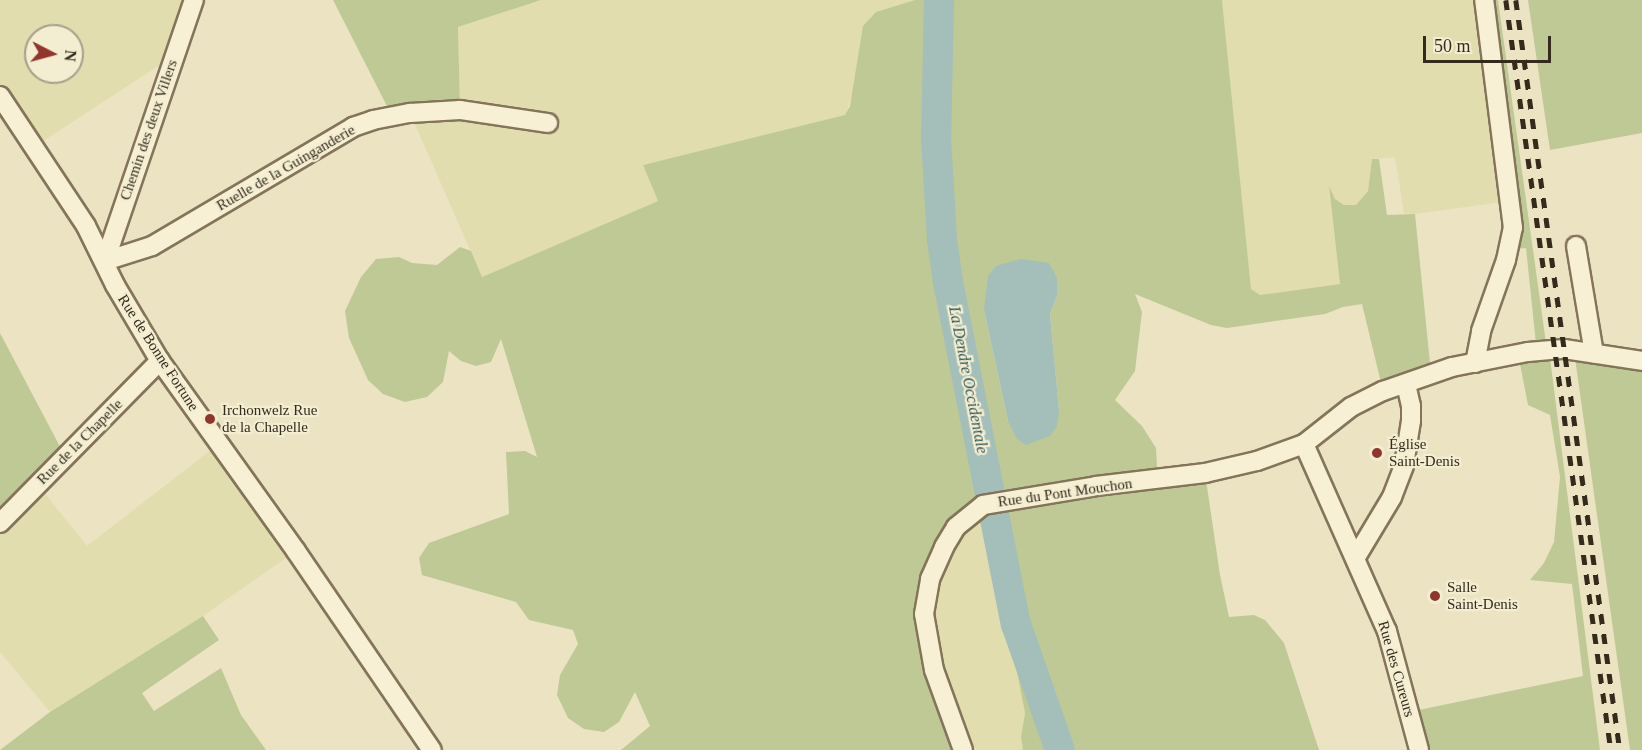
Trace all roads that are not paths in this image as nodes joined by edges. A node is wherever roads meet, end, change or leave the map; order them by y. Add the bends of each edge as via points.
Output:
1 (194, 0) edge
2 (1484, 0) edge
3 (0, 96) edge
4 (548, 123) dead end
5 (1576, 246) dead end
6 (105, 261) junction
7 (1594, 353) junction
8 (160, 361) junction
9 (1642, 361) edge
10 (1475, 363) junction
11 (1406, 384) junction
12 (1304, 444) junction
13 (0, 524) edge
14 (1356, 557) junction
15 (432, 750) edge
16 (963, 750) edge
17 (1419, 750) edge

1 - 6 street, Chemin des deux Villers
2 - 10 street via 1513,228
3 - 6 street, Rue de Bonne Fortune
4 - 6 street, Ruelle de la Guinganderie via 460,110 373,120 353,127 152,246
5 - 7 street
6 - 8 street, Rue de Bonne Fortune
7 - 9 street, Rue du Pont Mouchon
7 - 10 street, Rue du Pont Mouchon via 1528,352
8 - 13 street, Rue de la Chapelle
8 - 15 street, Rue de Bonne Fortune
10 - 11 street, Rue du Pont Mouchon via 1431,373
11 - 12 street, Rue du Pont Mouchon via 1351,407
11 - 14 street via 1412,406 1404,465 1392,496
12 - 14 street, Rue des Cureurs
12 - 16 street, Rue du Pont Mouchon via 1257,461 1205,473 983,505 956,527 930,579 924,614 934,670
14 - 17 street, Rue des Cureurs via 1387,631

